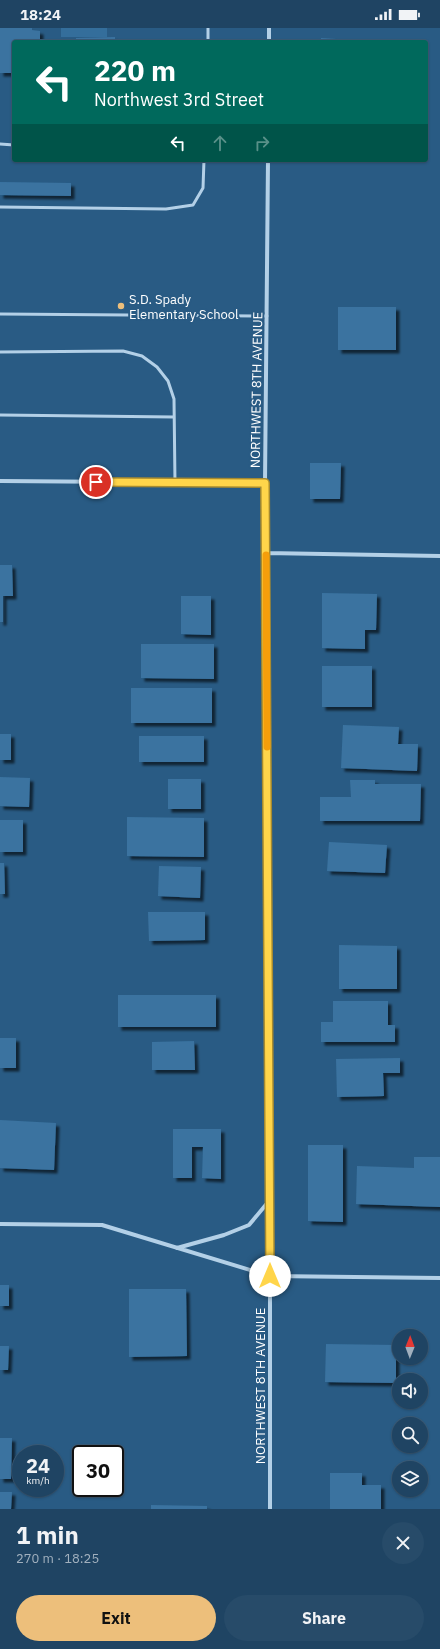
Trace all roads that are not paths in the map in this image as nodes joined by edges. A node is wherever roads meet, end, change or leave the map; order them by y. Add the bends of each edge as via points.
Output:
1 (208, 28) edge
2 (270, 28) edge
3 (208, 40) edge
4 (269, 40) edge
5 (0, 144) edge
6 (12, 145) edge
7 (204, 162) edge
8 (268, 162) edge
9 (0, 207) edge
10 (0, 314) edge
11 (267, 316) junction
12 (0, 352) edge
13 (0, 415) edge
14 (174, 417) junction
15 (0, 481) edge
16 (175, 483) junction
17 (265, 483) junction
18 (266, 552) junction
19 (440, 556) edge
20 (270, 1200) junction
21 (0, 1224) edge
22 (175, 1248) junction
23 (270, 1276) junction
24 (440, 1278) edge
25 (270, 1509) edge

1 - 3 lane
2 - 4 street
5 - 6 lane
7 - 9 lane via 203,188 193,205 166,209
8 - 11 street, NORTHWEST 8TH AVENUE
10 - 11 lane
11 - 17 street, NORTHWEST 8TH AVENUE
12 - 14 lane via 123,351 142,356 157,367 168,381 174,399
13 - 14 lane
14 - 16 lane
15 - 16 street
16 - 17 street
17 - 18 street, NORTHWEST 8TH AVENUE
18 - 19 street
18 - 20 street, NORTHWEST 8TH AVENUE
20 - 22 street via 249,1225 224,1235
20 - 23 street, NORTHWEST 8TH AVENUE
21 - 22 street via 102,1225
22 - 23 street
23 - 24 street
23 - 25 street, NORTHWEST 8TH AVENUE

